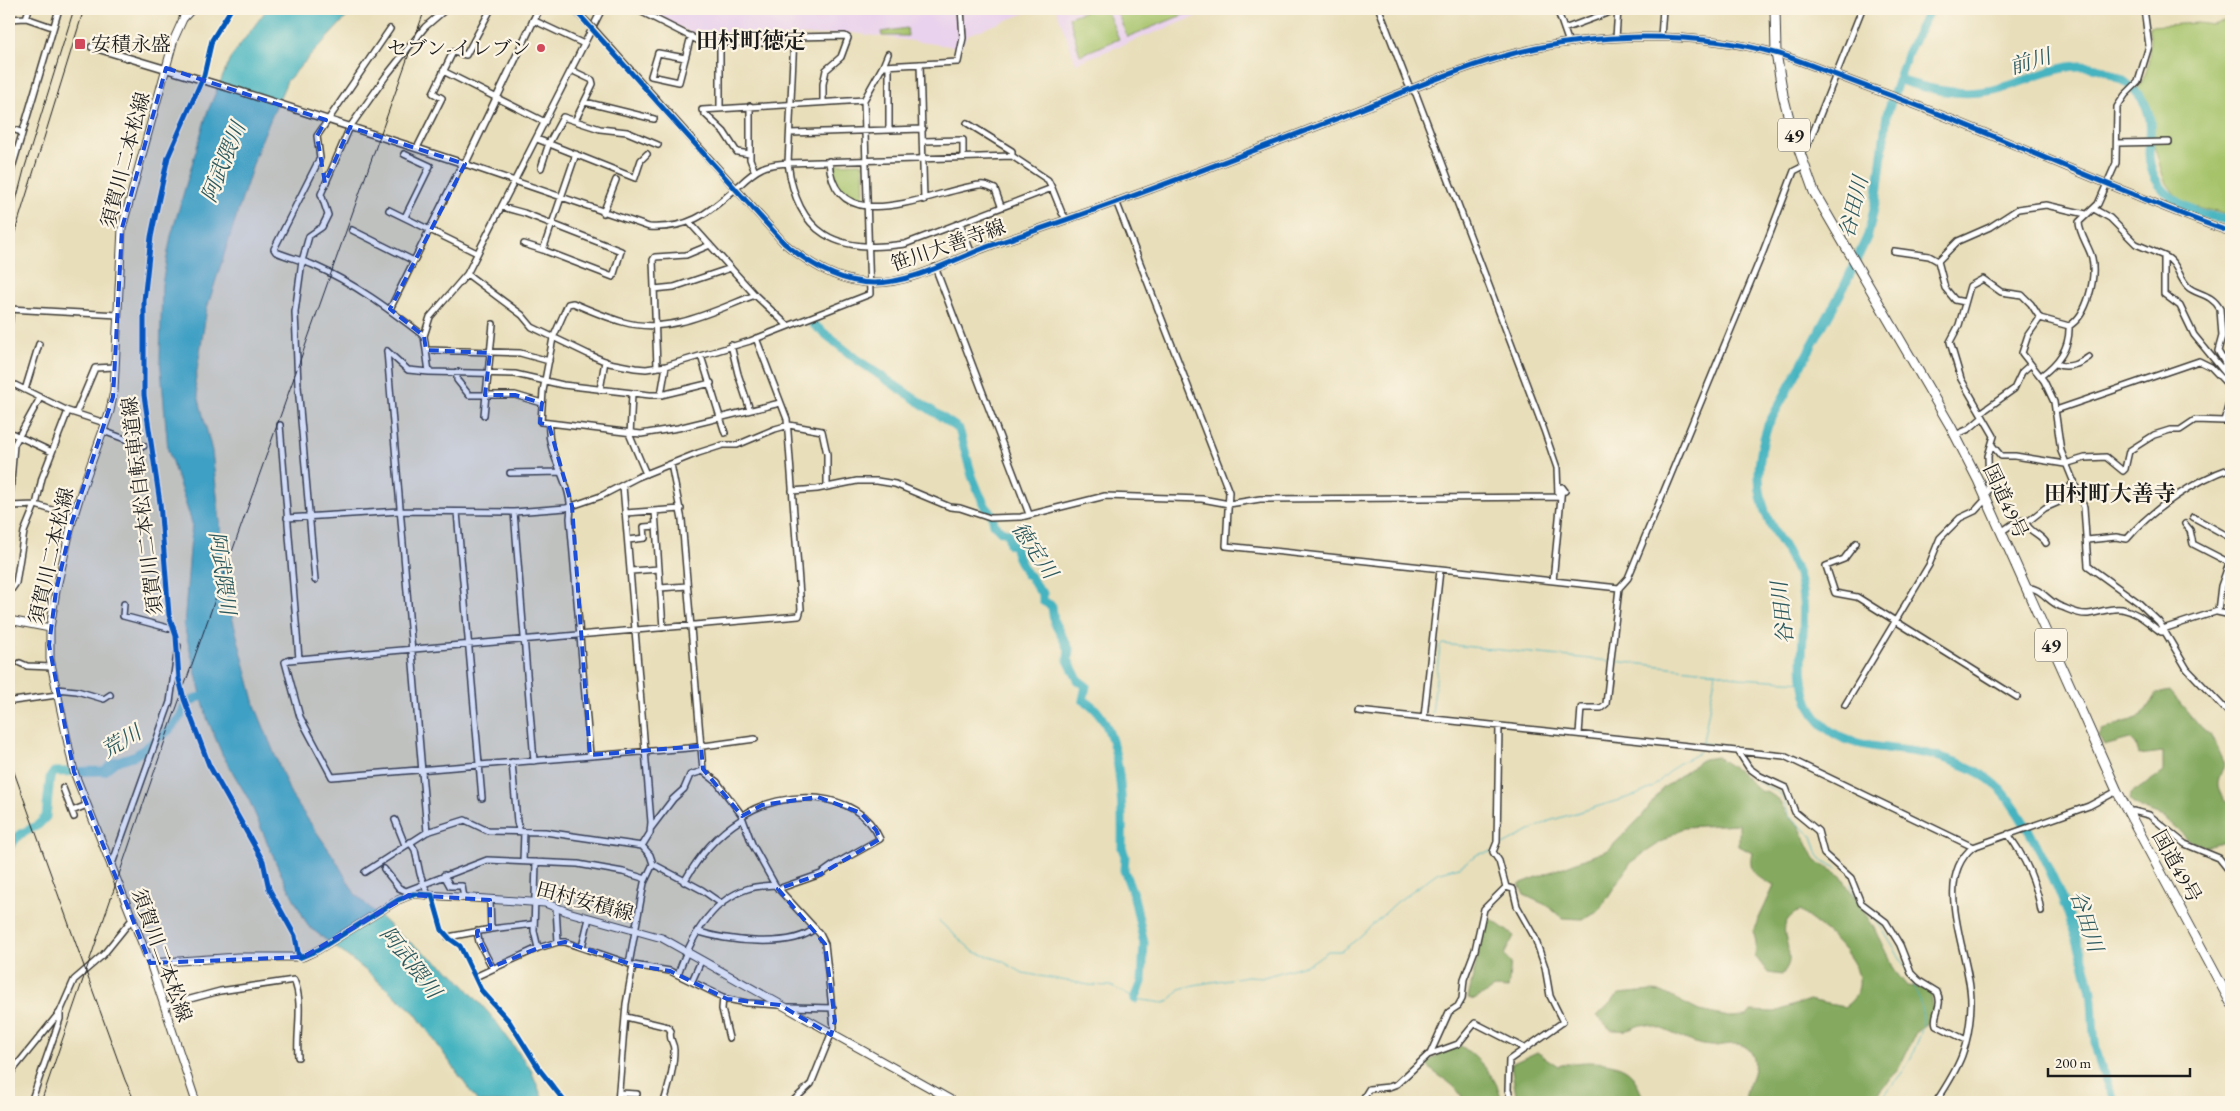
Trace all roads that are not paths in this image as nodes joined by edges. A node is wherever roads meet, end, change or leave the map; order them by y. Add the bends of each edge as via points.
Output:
1 (29, 9) edge
2 (59, 9) edge
3 (182, 9) edge
4 (192, 9) edge
5 (446, 9) edge
6 (491, 9) edge
7 (539, 9) edge
8 (574, 9) edge
9 (602, 9) edge
10 (636, 9) edge
11 (961, 9) edge
12 (1379, 9) edge
13 (1557, 9) edge
14 (1618, 9) edge
15 (1663, 9) edge
16 (1775, 9) edge
17 (1862, 9) edge
18 (2144, 9) edge
19 (26, 18) junction
20 (9, 19) edge
21 (183, 19) junction
22 (533, 20) junction
23 (52, 27) junction
24 (390, 29) dead end
25 (1564, 29) junction
26 (691, 36) junction
27 (794, 37) junction
28 (1661, 37) junction
29 (1616, 38) junction
30 (720, 43) junction
31 (1569, 43) junction
32 (584, 44) junction
33 (92, 47) dead end
34 (888, 54) dead end
35 (1776, 54) junction
36 (684, 58) junction
37 (920, 64) junction
38 (886, 66) junction
39 (166, 68) junction
40 (571, 70) junction
41 (443, 71) junction
42 (1835, 73) junction
43 (1413, 90) junction
44 (497, 98) junction
45 (864, 100) junction
46 (585, 102) junction
47 (823, 102) junction
48 (792, 104) junction
49 (750, 106) junction
50 (720, 108) junction
51 (654, 118) dead end
52 (326, 120) junction
53 (575, 121) junction
54 (545, 122) junction
55 (967, 124) dead end
56 (350, 127) junction
57 (9, 128) edge
58 (923, 129) junction
59 (865, 130) junction
60 (889, 130) junction
61 (21, 132) junction
62 (790, 133) junction
63 (537, 138) junction
64 (923, 141) junction
65 (2169, 142) dead end
66 (549, 143) junction
67 (2117, 143) junction
68 (658, 145) dead end
69 (417, 148) junction
70 (1800, 153) junction
71 (404, 154) dead end
72 (576, 154) junction
73 (647, 154) dead end
74 (750, 154) junction
75 (1012, 156) junction
76 (963, 157) junction
77 (923, 158) junction
78 (866, 160) junction
79 (830, 161) junction
80 (788, 163) junction
81 (465, 164) junction
82 (1804, 166) junction
83 (541, 168) dead end
84 (755, 172) junction
85 (9, 178) edge
86 (616, 180) dead end
87 (515, 181) junction
88 (2107, 184) junction
89 (1052, 188) junction
90 (735, 189) junction
91 (561, 198) junction
92 (924, 200) junction
93 (1116, 201) junction
94 (866, 206) junction
95 (1001, 206) junction
96 (502, 207) junction
97 (2094, 209) junction
98 (388, 210) dead end
99 (603, 213) junction
100 (2086, 214) junction
101 (405, 217) junction
102 (1067, 219) junction
103 (552, 223) junction
104 (690, 223) junction
105 (960, 223) junction
106 (429, 229) junction
107 (352, 230) dead end
108 (2231, 232) edge
109 (524, 244) dead end
110 (710, 245) junction
111 (868, 247) junction
112 (544, 250) junction
113 (1894, 251) dead end
114 (971, 252) junction
115 (477, 254) junction
116 (2164, 256) junction
117 (302, 261) junction
118 (414, 261) junction
119 (1938, 261) junction
120 (935, 267) junction
121 (731, 268) junction
122 (467, 274) junction
123 (869, 283) junction
124 (654, 289) junction
125 (755, 296) junction
126 (1965, 302) junction
127 (10, 309) edge
128 (390, 309) junction
129 (118, 315) junction
130 (2040, 318) junction
131 (9, 324) edge
132 (493, 324) dead end
133 (787, 325) junction
134 (655, 326) junction
135 (2069, 326) junction
136 (424, 336) junction
137 (553, 338) junction
138 (756, 338) junction
139 (39, 344) dead end
140 (731, 345) junction
141 (426, 350) junction
142 (490, 353) junction
143 (701, 356) junction
144 (2089, 357) dead end
145 (549, 361) junction
146 (605, 361) junction
147 (2056, 364) junction
148 (2030, 365) junction
149 (666, 366) junction
150 (115, 367) junction
151 (657, 367) junction
152 (2224, 370) junction
153 (429, 372) junction
154 (457, 372) junction
155 (487, 374) junction
156 (2040, 376) junction
157 (2231, 380) edge
158 (9, 382) edge
159 (545, 382) junction
160 (711, 383) junction
161 (2231, 388) edge
162 (25, 390) junction
163 (600, 390) junction
164 (632, 394) junction
165 (662, 395) junction
166 (485, 396) junction
167 (2231, 396) edge
168 (40, 398) junction
169 (780, 402) junction
170 (542, 404) junction
171 (750, 410) junction
172 (2056, 410) junction
173 (68, 411) junction
174 (76, 413) junction
175 (484, 415) dead end
176 (1983, 415) junction
177 (721, 418) junction
178 (280, 424) dead end
179 (549, 425) junction
180 (786, 426) junction
181 (104, 427) junction
182 (9, 432) edge
183 (724, 433) dead end
184 (630, 434) junction
185 (1955, 435) junction
186 (18, 437) junction
187 (1992, 445) junction
188 (144, 446) dead end
189 (52, 452) junction
190 (671, 464) junction
191 (2065, 464) junction
192 (2231, 468) edge
193 (561, 472) junction
194 (510, 473) dead end
195 (646, 474) junction
196 (2074, 482) junction
197 (623, 486) junction
198 (827, 487) junction
199 (792, 491) junction
200 (1565, 491) dead end
201 (1560, 495) junction
202 (1986, 497) junction
203 (1229, 504) junction
204 (35, 505) junction
205 (9, 506) edge
206 (572, 506) junction
207 (681, 509) junction
208 (400, 511) junction
209 (655, 511) junction
210 (457, 512) junction
211 (514, 512) junction
212 (626, 513) junction
213 (1029, 514) junction
214 (74, 517) junction
215 (309, 517) junction
216 (2193, 517) dead end
217 (287, 518) junction
218 (2025, 522) junction
219 (2185, 524) dead end
220 (656, 526) junction
221 (2001, 532) junction
222 (2231, 538) edge
223 (628, 540) junction
224 (2086, 540) junction
225 (1856, 543) dead end
226 (2046, 543) dead end
227 (2230, 560) edge
228 (659, 569) junction
229 (1440, 570) junction
230 (631, 571) junction
231 (315, 580) dead end
232 (1553, 581) junction
233 (687, 586) junction
234 (660, 588) junction
235 (1618, 588) junction
236 (2026, 588) junction
237 (9, 593) edge
238 (124, 604) dead end
239 (2217, 612) junction
240 (2231, 615) edge
241 (9, 620) edge
242 (1895, 620) junction
243 (691, 626) junction
244 (50, 628) junction
245 (663, 628) junction
246 (172, 630) dead end
247 (636, 630) junction
248 (2164, 630) junction
249 (580, 635) junction
250 (524, 640) junction
251 (468, 644) junction
252 (178, 646) dead end
253 (412, 649) junction
254 (299, 659) junction
255 (20, 663) dead end
256 (52, 667) junction
257 (57, 692) junction
258 (110, 695) dead end
259 (2017, 696) dead end
260 (13, 701) dead end
261 (1845, 705) dead end
262 (1358, 711) dead end
263 (2231, 715) edge
264 (1424, 717) junction
265 (1499, 726) junction
266 (1579, 734) junction
267 (756, 739) dead end
268 (701, 746) junction
269 (646, 751) junction
270 (1738, 751) junction
271 (590, 755) junction
272 (534, 761) junction
273 (512, 762) junction
274 (478, 765) junction
275 (422, 769) junction
276 (703, 771) junction
277 (62, 788) dead end
278 (2117, 791) junction
279 (482, 798) dead end
280 (87, 805) junction
281 (2128, 813) junction
282 (742, 818) junction
283 (395, 820) dead end
284 (651, 828) junction
285 (427, 832) junction
286 (522, 832) junction
287 (2009, 834) junction
288 (407, 844) junction
289 (642, 846) junction
290 (1973, 847) junction
291 (523, 861) junction
292 (536, 862) junction
293 (653, 864) junction
294 (111, 867) junction
295 (384, 869) dead end
296 (365, 872) dead end
297 (2231, 872) edge
298 (444, 875) junction
299 (646, 879) junction
300 (684, 882) junction
301 (424, 884) junction
302 (1506, 886) junction
303 (776, 887) junction
304 (428, 895) junction
305 (464, 898) junction
306 (490, 900) junction
307 (535, 902) junction
308 (722, 904) junction
309 (556, 907) junction
310 (2040, 911) dead end
311 (133, 918) junction
312 (589, 918) junction
313 (534, 924) junction
314 (815, 928) junction
315 (491, 929) junction
316 (634, 930) junction
317 (477, 931) junction
318 (697, 931) junction
319 (448, 937) dead end
320 (558, 942) junction
321 (582, 947) junction
322 (538, 948) junction
323 (686, 953) junction
324 (701, 961) junction
325 (150, 963) junction
326 (631, 964) junction
327 (492, 967) junction
328 (678, 974) junction
329 (475, 977) dead end
330 (692, 981) junction
331 (723, 997) junction
332 (2231, 1003) edge
333 (164, 1006) junction
334 (781, 1006) junction
335 (833, 1008) junction
336 (60, 1012) junction
337 (626, 1017) junction
338 (831, 1034) junction
339 (728, 1038) dead end
340 (1966, 1040) junction
341 (1524, 1048) junction
342 (1430, 1054) junction
343 (298, 1057) dead end
344 (9, 1075) edge
345 (619, 1092) junction
346 (637, 1094) dead end
347 (31, 1102) edge
348 (196, 1102) edge
349 (618, 1102) edge
350 (664, 1102) edge
351 (792, 1102) edge
352 (955, 1102) edge
353 (1361, 1102) edge
354 (1512, 1102) edge
355 (1936, 1102) edge

1 - 19 street
2 - 23 street
3 - 21 street
4 - 21 main road, 須賀川二本松線
5 - 56 street via 403,55
6 - 41 street via 466,55 453,52
7 - 22 street
8 - 90 street, 笹川大善寺線, bridge
9 - 32 street
10 - 26 street
11 - 37 street via 963,38 958,62
12 - 43 street
13 - 25 street
14 - 25 street
14 - 29 street
15 - 28 street
16 - 35 highway, 国道49号 / 49
17 - 42 street
18 - 67 street via 2149,46 2138,82 2117,107
19 - 20 street
19 - 23 street
21 - 39 main road, 須賀川二本松線
22 - 32 street
22 - 44 street
23 - 61 street
24 - 52 street
25 - 31 street
26 - 30 street via 703,43
26 - 36 street
27 - 30 street via 773,43
27 - 47 street via 848,38 841,57 826,70
27 - 48 street
28 - 29 street, 笹川大善寺線
28 - 35 street, 笹川大善寺線 via 1705,40
29 - 31 street, 笹川大善寺線
30 - 50 street
31 - 43 street, 笹川大善寺線 via 1505,56
32 - 40 street
33 - 39 street
34 - 38 street
35 - 42 street, 笹川大善寺線
35 - 70 highway, 国道49号 / 49 via 1783,95
36 - 36 street via 679,82 651,76 658,52
37 - 38 street
37 - 58 street
38 - 45 street
38 - 60 street
39 - 52 street
39 - 129 main road, 須賀川二本松線 via 122,228
40 - 46 street via 593,81
40 - 54 street
41 - 44 street
41 - 69 street via 433,93 442,98
42 - 70 street via 1810,140
42 - 88 street, 笹川大善寺線
43 - 93 street, 笹川大善寺線
43 - 201 street via 1544,430 1556,468
44 - 54 street
44 - 81 street
45 - 47 street
45 - 59 street
46 - 51 street
46 - 53 street
47 - 48 street
48 - 49 street
48 - 62 street
49 - 50 street
49 - 74 street
50 - 74 street via 703,112 724,132 737,152
52 - 56 street
52 - 117 street via 317,136 320,158 274,246 276,252
53 - 66 street via 562,118
53 - 68 street via 600,129 622,131
54 - 63 street
55 - 75 street via 1012,151
56 - 69 street
56 - 117 street via 321,194 328,215 322,227 309,236
57 - 61 street
58 - 60 street
58 - 64 street
59 - 60 street
59 - 62 street
59 - 78 street
61 - 85 street
62 - 80 street
63 - 66 street
63 - 87 street
64 - 76 street via 963,140
64 - 77 street
65 - 67 street
66 - 72 street
66 - 83 street
67 - 88 street via 2116,163
69 - 81 street
70 - 82 highway, 国道49号 / 49
71 - 101 street via 430,166
72 - 73 street via 635,178 641,160
72 - 91 street
74 - 84 street
75 - 76 street
75 - 89 street via 1048,180
76 - 77 street
77 - 78 street
77 - 92 street
78 - 79 street
78 - 94 street
79 - 80 street
79 - 94 street via 830,176 836,188 851,201
80 - 84 street via 767,166
80 - 111 street via 796,200 807,220 822,233
81 - 87 street
81 - 106 street via 461,166
82 - 185 highway, 国道49号 / 49 via 1847,250
82 - 235 street via 1794,171 1628,578
84 - 90 street
86 - 99 street
87 - 91 street
87 - 96 street
88 - 97 street
88 - 108 street, 笹川大善寺線
89 - 95 street
89 - 102 street
90 - 104 street
90 - 123 street, 笹川大善寺線 via 776,234 807,261 841,277
91 - 99 street
91 - 103 street
92 - 94 street
92 - 95 street via 982,184 995,189
93 - 102 street, 笹川大善寺線
93 - 203 street via 1229,492
94 - 111 street
95 - 105 street
96 - 103 street
96 - 115 street
97 - 100 street
97 - 116 street via 2110,218 2136,244
98 - 101 street
99 - 104 street via 649,227 665,228
100 - 119 street via 2046,205 2018,209 1990,228 1958,241
100 - 135 street via 2078,225 2092,259 2092,280 2082,312
101 - 106 street
102 - 114 street, 笹川大善寺線
103 - 112 street
103 - 112 street via 620,249 619,259 613,277
104 - 110 street
105 - 111 street via 905,244
105 - 114 street
106 - 115 street
106 - 118 street
107 - 118 street
109 - 112 street
110 - 121 street
110 - 124 street via 686,255 654,257
111 - 123 street
113 - 119 street via 1929,256
114 - 120 street, 笹川大善寺線
115 - 122 street
116 - 152 street via 2164,294 2180,306 2194,335
116 - 152 street via 2171,260 2187,286 2204,293 2220,308 2222,336 2218,352 2225,363
117 - 128 street via 340,278
117 - 215 street via 295,312
118 - 128 street
119 - 126 street via 1945,288 1955,300
120 - 123 street, 笹川大善寺線 via 898,281
120 - 213 street
121 - 124 street via 674,287
121 - 125 street
122 - 136 street via 433,312
122 - 137 street via 522,315 532,327
123 - 133 street via 870,294
124 - 134 street
125 - 133 street
125 - 134 street via 689,321
126 - 130 street via 1971,284 1983,279 2001,292 2022,295
126 - 176 street via 1950,347 1961,379
127 - 129 street
127 - 131 street
128 - 136 street
129 - 150 main road, 須賀川二本松線
130 - 135 street
130 - 148 street via 2022,350
132 - 142 street
133 - 138 street
134 - 137 street via 624,322 572,303 568,304
134 - 151 street
135 - 147 street via 2068,339
136 - 141 street
137 - 145 street
137 - 146 street
138 - 140 street
138 - 169 street
139 - 162 street
140 - 143 street
140 - 171 street
141 - 142 street
141 - 153 street
142 - 145 street via 520,353
142 - 155 street
143 - 149 street
143 - 160 street
144 - 147 street via 2069,366
145 - 159 street
146 - 151 street via 646,369
146 - 163 street
147 - 156 street
148 - 156 street
148 - 176 street via 2022,372 2014,389
149 - 151 street
149 - 165 street
150 - 174 street via 95,368
150 - 181 main road, 須賀川二本松線 via 114,391
152 - 157 street
153 - 154 street
153 - 208 street via 408,370 387,351
154 - 155 street
154 - 166 street via 457,380 469,395
155 - 159 street via 515,374
155 - 166 street
156 - 172 street
158 - 162 street
159 - 163 street
159 - 170 street
160 - 165 street
160 - 177 street
161 - 172 street via 2208,365 2199,361
162 - 168 street
163 - 164 street
164 - 165 street
164 - 184 street
166 - 170 street via 515,396
166 - 175 street
167 - 191 street via 2224,421 2196,420 2180,430 2154,435 2129,452 2122,471 2106,457 2085,458
168 - 173 street
168 - 186 street
169 - 171 street
169 - 180 street via 787,419
170 - 179 street via 541,421
171 - 177 street
172 - 191 street
173 - 174 street
173 - 189 street
174 - 181 street
176 - 185 street via 1969,429
176 - 187 street via 1984,423 1994,436
177 - 183 street
177 - 184 street
178 - 217 street
179 - 184 street
179 - 193 street
180 - 190 street
180 - 198 street via 822,431 827,454
180 - 199 street
181 - 188 street
181 - 214 main road, 須賀川二本松線
182 - 186 street
184 - 195 street
185 - 202 highway, 国道49号 / 49
186 - 189 street
186 - 205 street via 12,455
187 - 191 street via 2001,456
187 - 202 street via 1988,456
189 - 204 street
190 - 195 street
190 - 207 street
191 - 196 street
192 - 224 street via 2197,485 2151,515 2127,540 2116,537
193 - 194 street
193 - 206 street
195 - 197 street
196 - 218 street via 2061,501
196 - 224 street via 2084,507
197 - 206 street
197 - 212 street
198 - 199 street
198 - 213 street via 877,481 895,484 950,507 986,517
199 - 243 street via 800,615
200 - 201 street via 1562,487
201 - 203 street via 1260,500
201 - 232 street
202 - 221 highway, 国道49号 / 49
202 - 242 street via 1974,512 1960,518 1940,538 1929,565
203 - 213 street via 1106,496
203 - 229 street via 1224,543 1228,547
204 - 205 street
204 - 214 street
204 - 237 street via 24,532 16,582
206 - 211 street
206 - 249 street via 570,518
207 - 209 street
207 - 233 street
208 - 210 street
208 - 215 street
208 - 253 street
209 - 212 street
209 - 220 street
210 - 211 street
210 - 251 street
211 - 250 street
212 - 223 street
214 - 244 main road, 須賀川二本松線
215 - 217 street
215 - 231 street
216 - 222 street
217 - 254 street
218 - 221 street via 2017,521
218 - 226 street
219 - 227 street via 2193,544
220 - 223 street via 644,527 645,538
220 - 228 street
221 - 236 highway, 国道49号 / 49
223 - 230 street
224 - 248 street via 2088,566 2139,603
225 - 242 street via 1844,559 1826,566 1834,592 1855,596
227 - 239 street
228 - 230 street
228 - 234 street
229 - 232 street
229 - 264 street
230 - 247 street
232 - 235 street
233 - 234 street
233 - 243 street
234 - 245 street
235 - 266 street via 1606,704 1601,708 1581,708
236 - 248 street via 2034,588 2056,605 2076,612 2087,614 2116,609 2132,612 2161,632
236 - 278 highway, 国道49号 / 49
238 - 246 street via 123,616
239 - 240 street
239 - 248 street
241 - 244 main road
242 - 259 street
242 - 261 street
243 - 245 street
243 - 268 street
244 - 256 main road, 須賀川二本松線
245 - 247 street
247 - 249 street
247 - 269 street
248 - 263 street via 2187,669
249 - 250 street
249 - 271 street
250 - 251 street
250 - 272 street
251 - 253 street
251 - 274 street
252 - 294 street via 170,702
253 - 254 street
253 - 275 street
254 - 275 street via 285,662 300,718 330,776 338,778
255 - 256 street
256 - 257 main road, 須賀川二本松線
257 - 258 street via 77,691 104,699
257 - 260 street
257 - 280 main road, 須賀川二本松線 via 68,749
262 - 264 street
264 - 265 street
265 - 266 street
265 - 302 street via 1497,842 1492,851 1500,864
266 - 270 street
267 - 268 street
268 - 269 street
268 - 276 street
269 - 271 street
269 - 284 street
270 - 290 street via 1787,757
270 - 340 street via 1749,768 1768,781 1781,784 1789,792 1794,812 1818,831 1824,854 1851,878 1861,902 1886,922 1911,973 1937,992 1941,1006 1935,1018 1936,1025
271 - 272 street
272 - 273 street
273 - 274 street
273 - 286 street via 517,822
274 - 275 street
274 - 279 street
275 - 285 street
276 - 282 street via 717,782
276 - 284 street via 690,776 684,789
277 - 280 street via 73,814
278 - 281 highway, 国道49号 / 49
278 - 287 street via 2089,806
280 - 294 main road, 須賀川二本松線
281 - 297 street via 2149,815 2185,844 2220,858
281 - 332 highway, 国道49号 / 49
282 - 300 street via 711,844
282 - 303 street
282 - 303 street via 758,806 793,798 823,798 861,813 878,833 880,839 821,874
283 - 288 street
284 - 289 street
285 - 286 street via 462,820 488,831
285 - 288 street
286 - 289 street
286 - 291 street
287 - 290 street
287 - 310 street via 2039,897
288 - 296 street
288 - 301 street via 415,850
289 - 293 street via 650,854
290 - 340 street via 1958,866 1953,891 1970,992
291 - 292 street
291 - 298 street via 487,860
292 - 299 street via 584,865
292 - 307 street
293 - 299 street
293 - 300 street
294 - 311 main road, 須賀川二本松線
295 - 301 street via 402,890
298 - 301 street
298 - 305 street via 450,886 462,886
299 - 316 street
300 - 308 street
301 - 304 street
302 - 341 street via 1513,889 1517,906 1533,933 1545,967 1550,996 1563,1022
302 - 342 street via 1484,909 1475,950 1464,979 1462,999 1449,1012
303 - 308 street via 748,888
303 - 314 street
304 - 305 main road, 田村安積線
304 - 325 main road, 田村安積線 via 409,895 307,956
305 - 306 main road, 田村安積線
306 - 307 main road, 田村安積線
306 - 315 street
307 - 309 main road, 田村安積線
307 - 313 street
308 - 318 street
309 - 312 main road, 田村安積線
309 - 320 street
311 - 325 main road, 須賀川二本松線
311 - 336 street via 99,959 74,980
312 - 316 main road, 田村安積線
312 - 321 street
313 - 315 street
313 - 322 street
314 - 318 street via 778,941 736,939
314 - 335 street via 827,949
315 - 317 street
316 - 323 main road, 田村安積線 via 662,938
316 - 326 street
317 - 319 street
317 - 327 street
318 - 323 street
320 - 321 street
320 - 322 street
321 - 326 street
322 - 327 street
323 - 324 main road, 田村安積線
323 - 328 street
324 - 330 street
324 - 334 main road, 田村安積線
325 - 333 main road, 須賀川二本松線
326 - 328 street
326 - 337 street
327 - 329 street
328 - 330 street
330 - 331 street
331 - 334 street
331 - 339 street
333 - 343 street via 226,990 294,980 300,1034
333 - 348 main road, 須賀川二本松線
334 - 335 street
334 - 338 main road, 田村安積線
335 - 338 street via 835,1021
336 - 344 street
336 - 347 street
337 - 345 street
337 - 350 street via 671,1030 674,1048 672,1069
338 - 351 street via 811,1084
338 - 352 main road, 田村安積線
340 - 355 street via 1959,1065
341 - 342 street via 1476,1023 1458,1044
341 - 354 street via 1509,1060 1508,1090
342 - 353 street via 1397,1084 1367,1091
345 - 346 street
345 - 349 street

